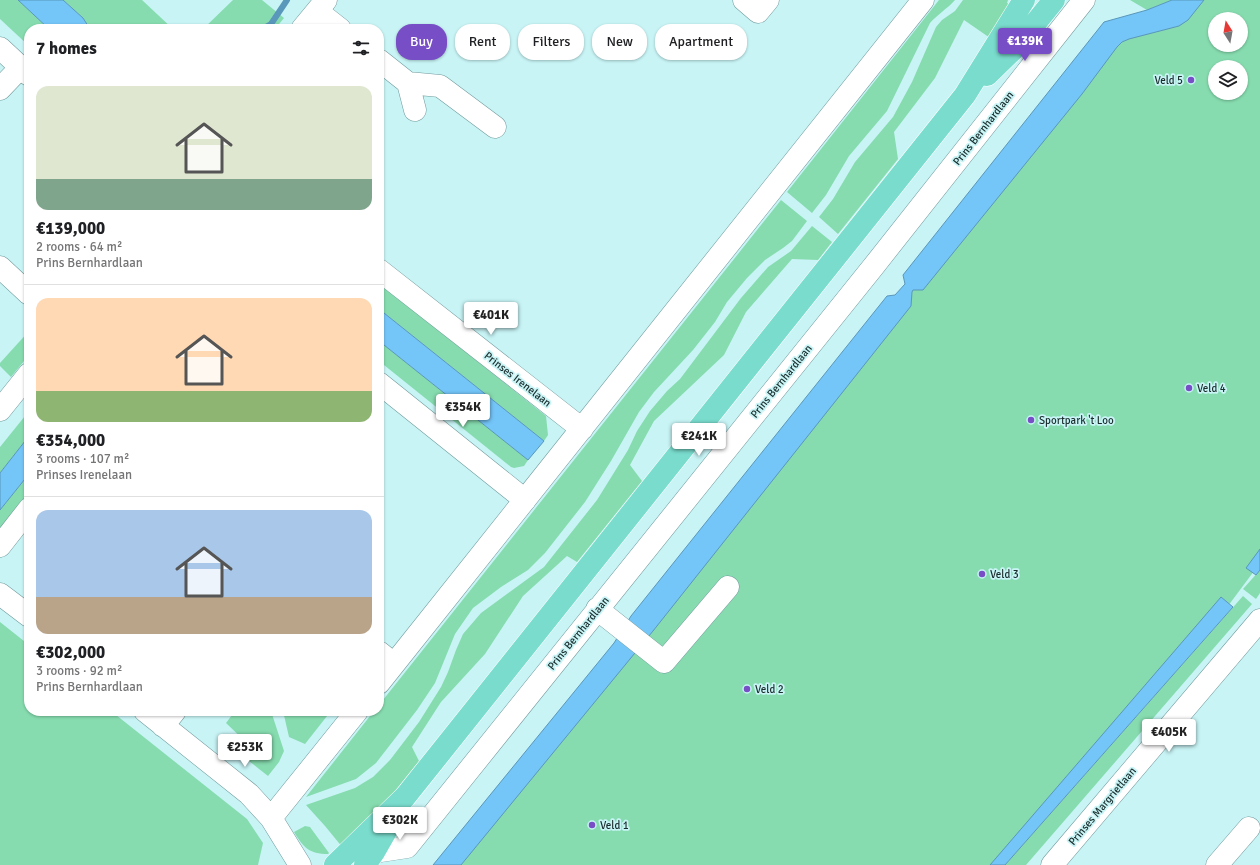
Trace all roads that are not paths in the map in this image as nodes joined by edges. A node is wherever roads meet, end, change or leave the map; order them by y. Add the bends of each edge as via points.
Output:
1 (744, 0) edge
2 (768, 0) edge
3 (923, 0) edge
4 (1024, 0) edge
5 (1054, 0) edge
6 (1084, 0) edge
7 (321, 5) edge
8 (306, 24) edge
9 (336, 24) edge
10 (0, 48) edge
11 (384, 64) edge
12 (24, 70) edge
13 (24, 72) edge
14 (408, 83) junction
15 (0, 89) edge
16 (965, 95) junction
17 (415, 110) dead end
18 (495, 127) dead end
19 (0, 267) edge
20 (384, 274) edge
21 (24, 289) edge
22 (24, 380) edge
23 (384, 387) edge
24 (0, 410) edge
25 (582, 429) junction
26 (525, 500) junction
27 (24, 515) edge
28 (0, 546) edge
29 (728, 587) dead end
30 (0, 594) edge
31 (24, 612) edge
32 (604, 614) junction
33 (1260, 620) edge
34 (387, 658) edge
35 (353, 716) edge
36 (169, 718) edge
37 (405, 797) junction
38 (271, 818) junction
39 (1249, 828) dead end
40 (370, 858) edge
41 (300, 865) edge
42 (335, 865) edge
43 (1052, 865) edge
44 (1217, 865) edge

1 - 2 street via 758,12
3 - 25 street
4 - 16 main road, Prins Bernhardlaan
5 - 16 main road, Prins Bernhardlaan via 1016,47
6 - 32 street, Prins Bernhardlaan via 872,267
7 - 8 street
7 - 9 street
10 - 12 street
11 - 14 street
13 - 15 street
14 - 17 street
14 - 18 street via 440,86
16 - 37 main road, Prins Bernhardlaan
19 - 21 street
20 - 25 street, Prinses Irenelaan
22 - 24 street
23 - 26 street
25 - 26 street
26 - 34 street
27 - 28 street
29 - 32 street via 664,662
30 - 31 street
32 - 40 street, Prins Bernhardlaan via 407,847
33 - 43 street, Prinses Margrietlaan
35 - 38 street
36 - 38 street
37 - 40 main road, Prins Bernhardlaan
37 - 42 main road, Prins Bernhardlaan
38 - 41 street
39 - 44 street

